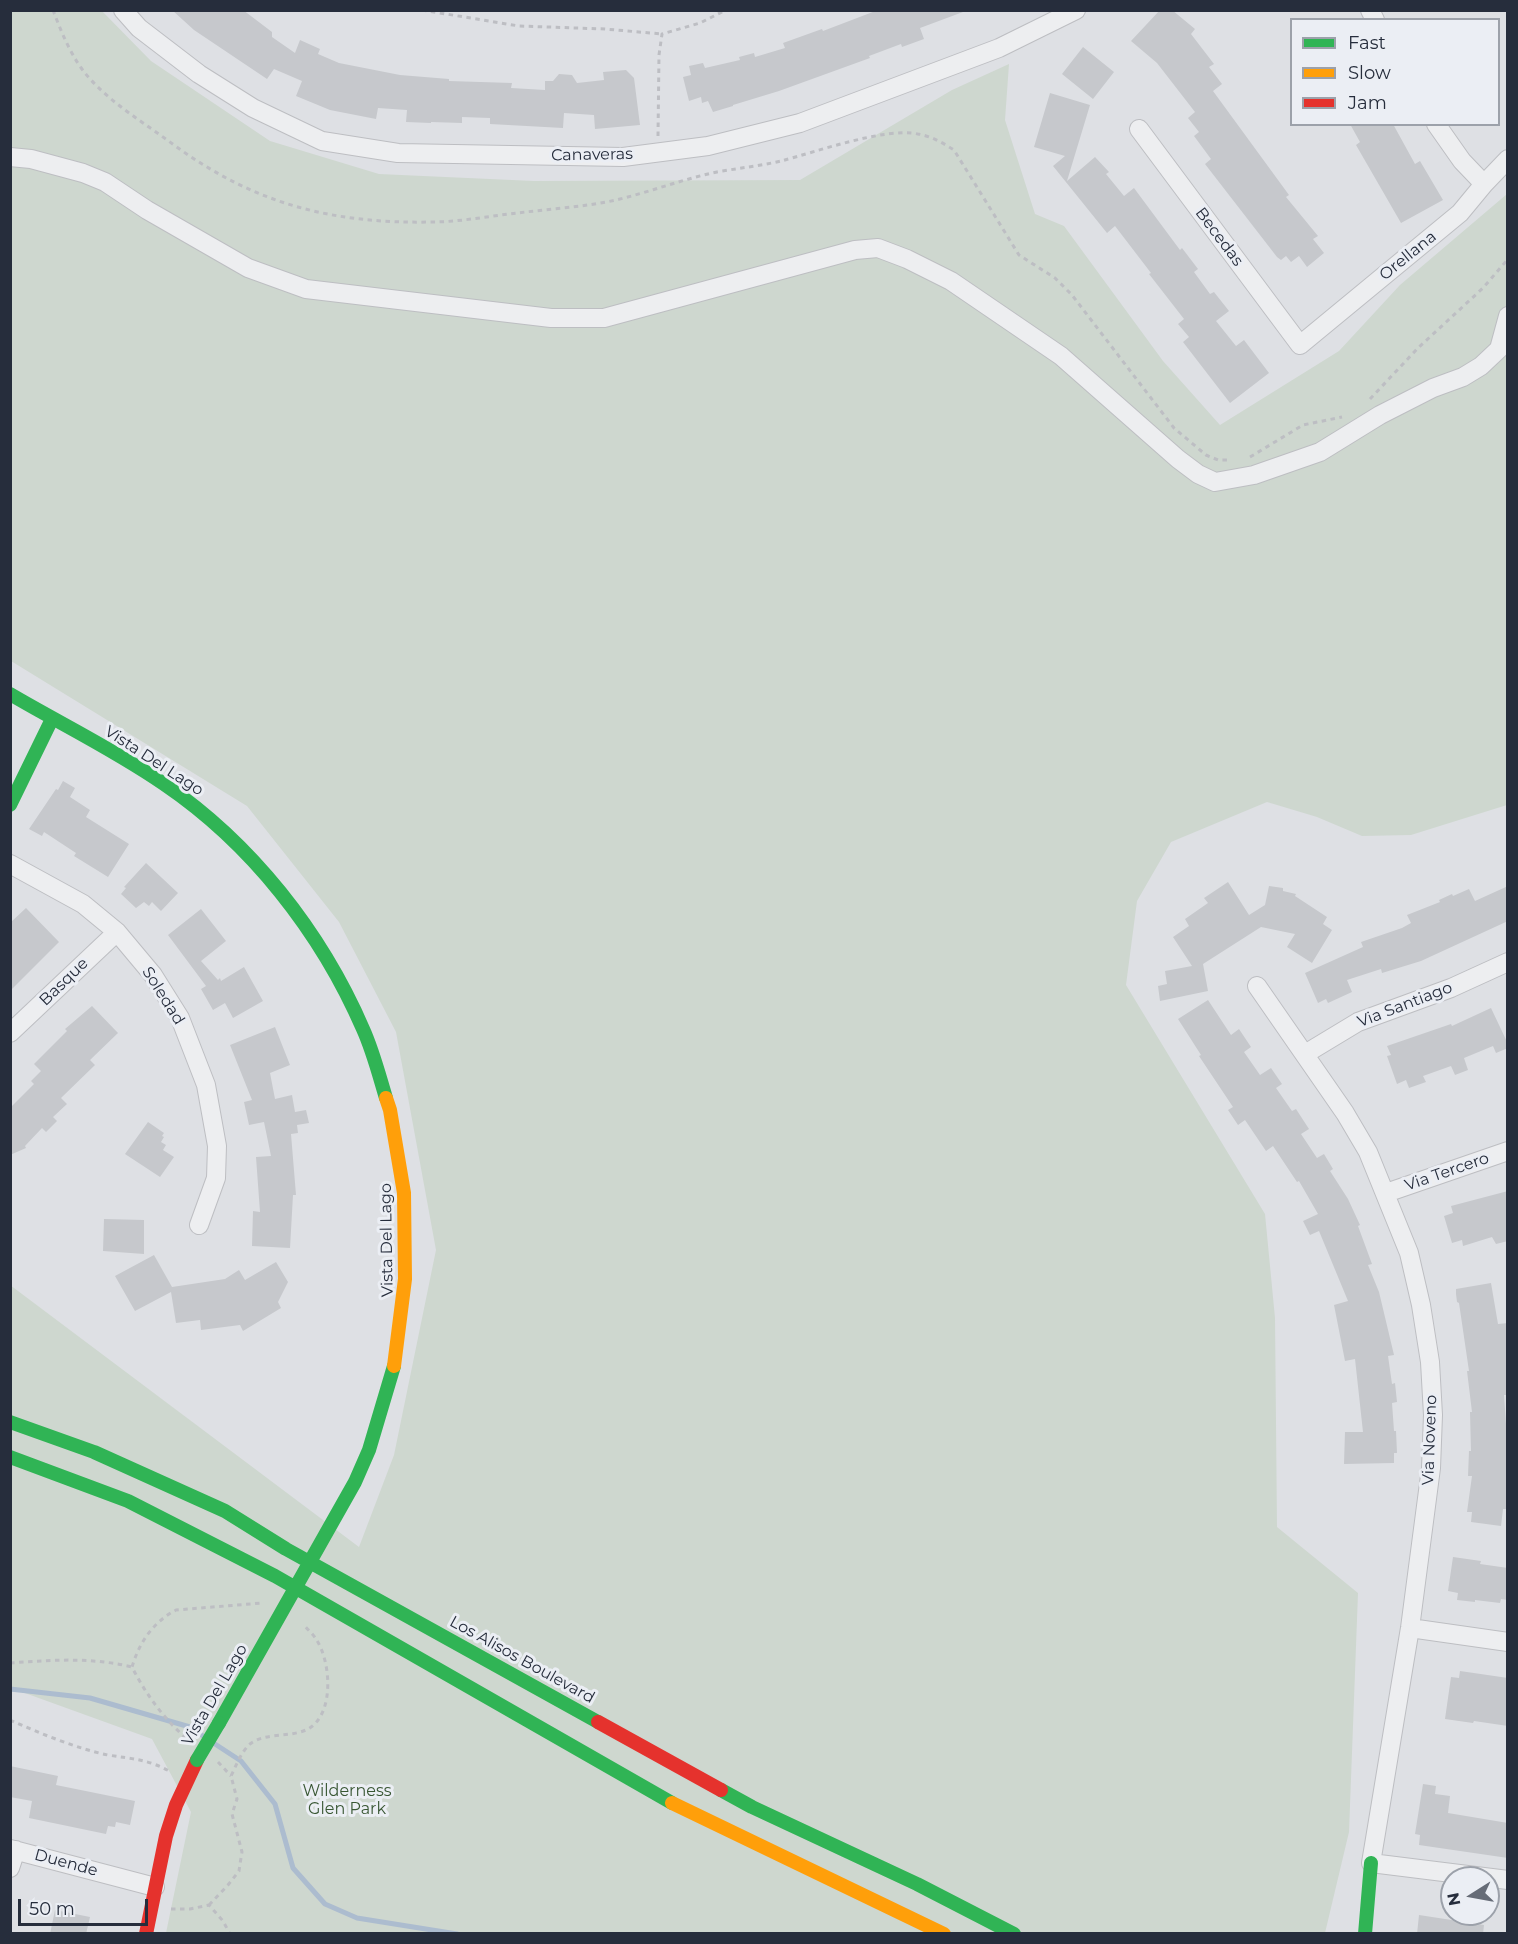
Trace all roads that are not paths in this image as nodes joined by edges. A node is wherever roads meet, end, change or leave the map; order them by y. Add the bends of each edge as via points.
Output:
1 (123, 10) edge
2 (1076, 10) edge
3 (1437, 126) edge
4 (1139, 129) dead end
5 (10, 157) edge
6 (1508, 159) edge
7 (1484, 184) junction
8 (1508, 316) edge
9 (1300, 345) joint
10 (10, 694) edge
11 (52, 718) junction
12 (10, 805) edge
13 (10, 864) edge
14 (117, 932) junction
15 (1508, 962) edge
16 (1257, 986) dead end
17 (10, 1033) edge
18 (1305, 1054) junction
19 (1508, 1151) edge
20 (1386, 1193) junction
21 (199, 1225) dead end
22 (10, 1422) edge
23 (10, 1457) edge
24 (311, 1562) junction
25 (295, 1589) junction
26 (1410, 1628) junction
27 (1508, 1642) edge
28 (13, 1849) edge
29 (1371, 1863) junction
30 (10, 1868) edge
31 (1508, 1880) edge
32 (155, 1887) junction
33 (146, 1934) edge
34 (944, 1934) edge
35 (1014, 1934) edge
36 (1365, 1934) edge

1 - 2 street, Canaveras via 139,28 199,74 253,108 322,141 398,153 601,157 708,146 800,123 999,48
3 - 7 street
4 - 9 street, Becedas
5 - 8 street via 31,159 105,182 248,268 306,289 551,318 604,318 855,250 878,248 951,281 1061,356 1178,459 1215,482 1254,476 1320,452 1380,415 1463,377 1499,349
6 - 7 street, Orellana
7 - 9 street, Orellana via 1460,213
10 - 11 main road, Vista Del Lago
11 - 12 main road
11 - 24 main road, Vista Del Lago via 172,789 246,852 299,915 331,962 381,1077 401,1159 406,1212 405,1299 390,1384 368,1453
13 - 14 street, Soledad via 83,904
14 - 17 street, Basque
14 - 21 street, Soledad via 153,975 180,1018 206,1085 217,1146 216,1178
15 - 18 street, Via Santiago via 1358,1022
16 - 18 street, Via Noveno
18 - 20 street, Via Noveno via 1368,1152
19 - 20 street, Via Tercero
20 - 26 street, Via Noveno via 1409,1253 1421,1305 1433,1415 1431,1468
22 - 24 main road, Los Alisos Boulevard via 94,1452 225,1511
23 - 25 main road via 128,1501
24 - 25 main road, Vista Del Lago
24 - 35 main road, Los Alisos Boulevard via 752,1806
25 - 32 main road, Vista Del Lago, bridge via 197,1760 176,1805
25 - 34 main road via 663,1798
26 - 27 street
26 - 29 street, Via Noveno
28 - 30 street
28 - 32 street, Duende
29 - 31 street
29 - 36 main road, Via Noveno
32 - 33 main road, Vista Del Lago

